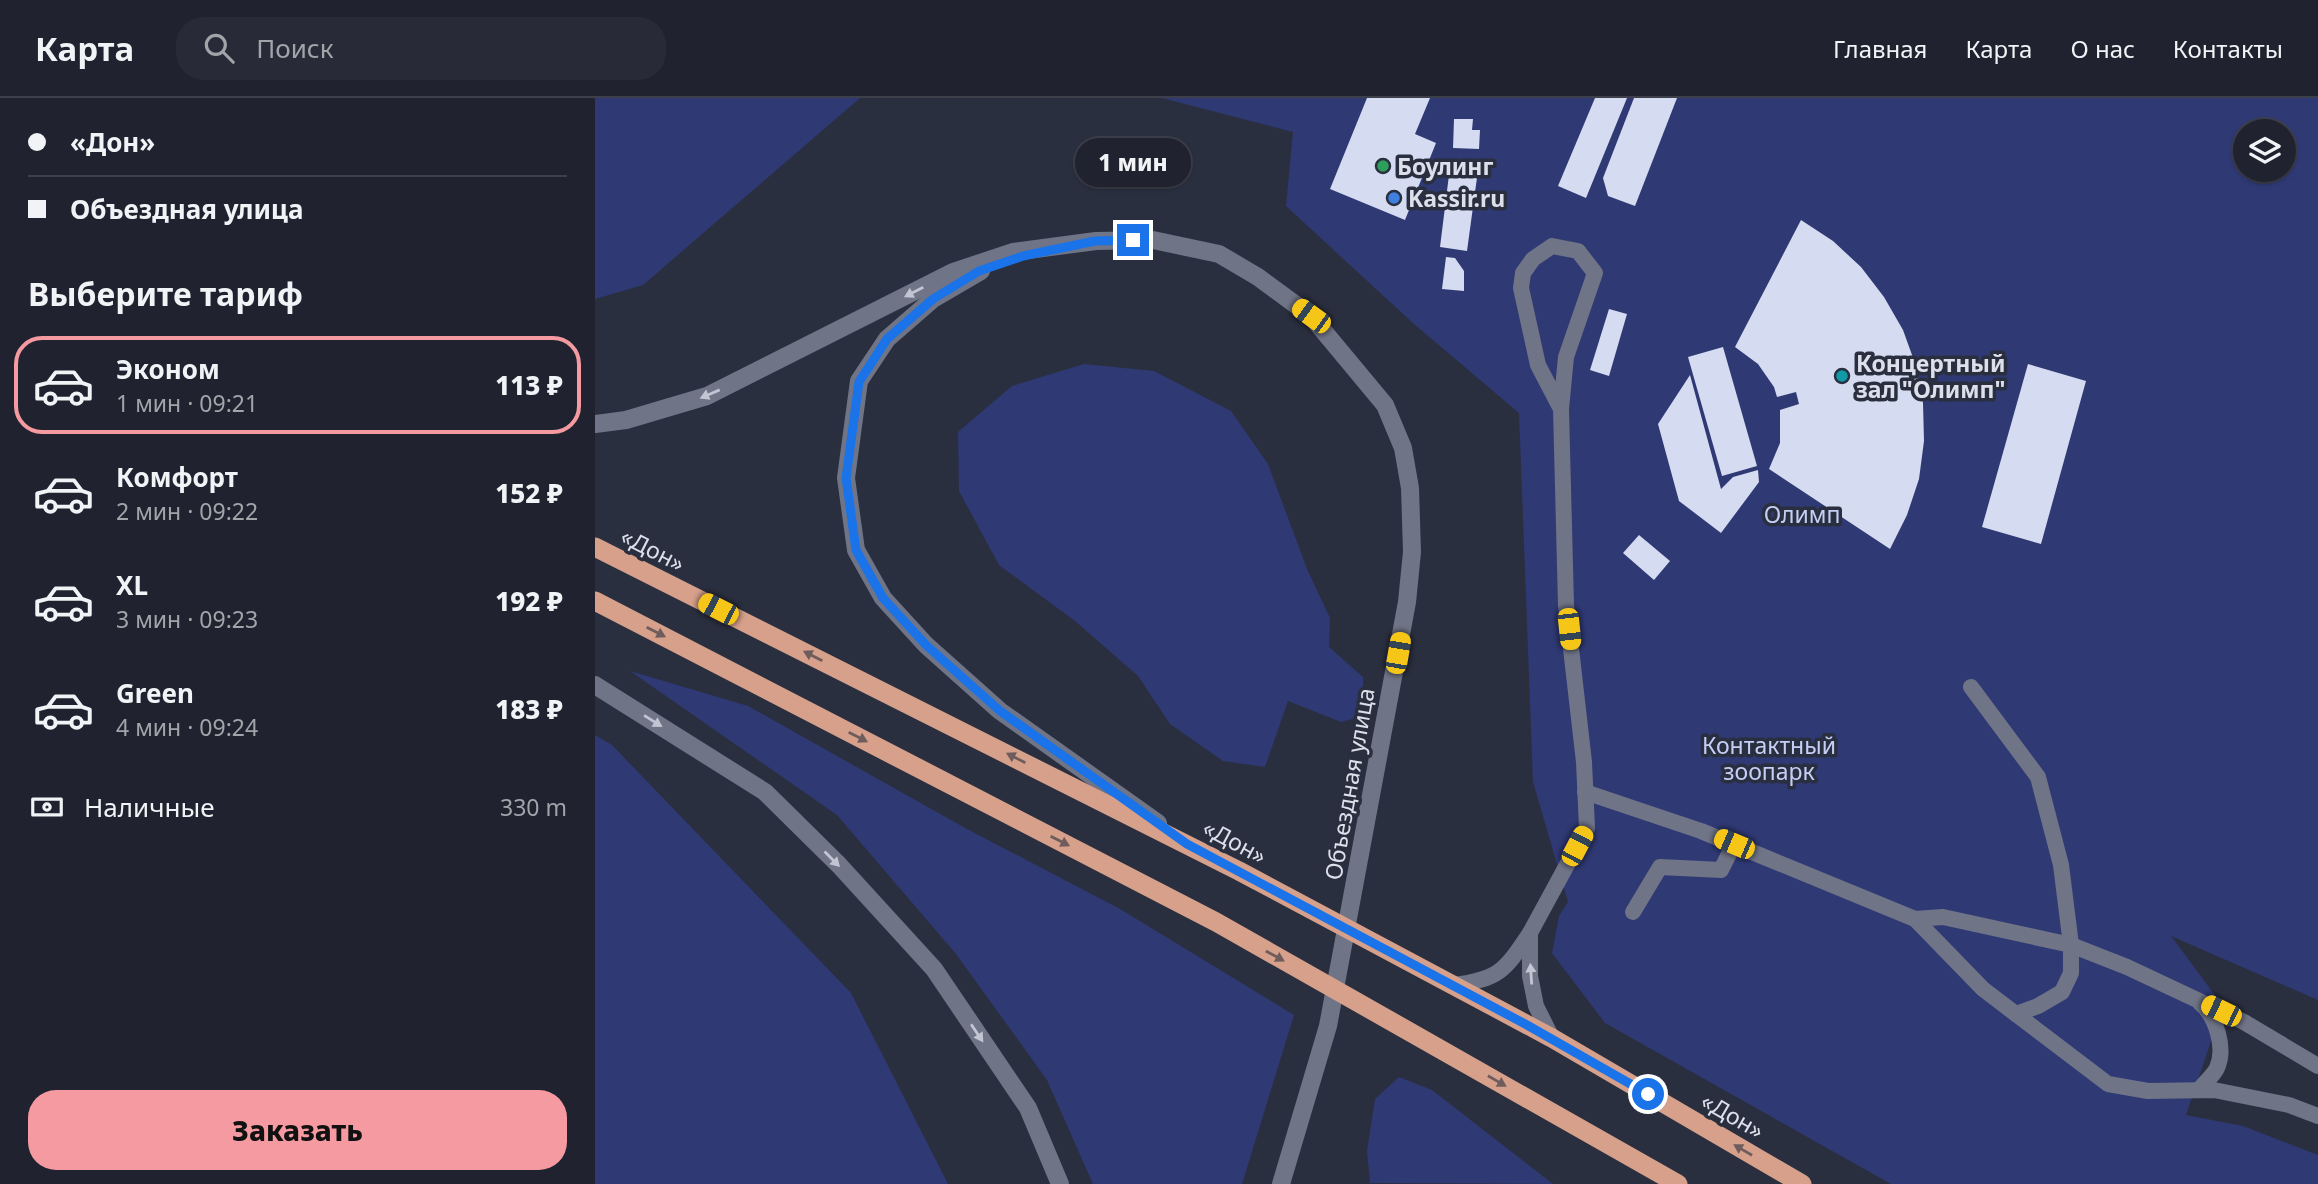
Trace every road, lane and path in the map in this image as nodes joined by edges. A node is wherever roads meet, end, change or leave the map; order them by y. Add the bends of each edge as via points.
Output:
1 (1095, 241) junction
2 (1561, 409) junction
3 (595, 424) edge
4 (595, 547) edge
5 (595, 601) edge
6 (595, 685) edge
7 (1971, 687) dead end
8 (1585, 792) junction
9 (1187, 844) junction
10 (1734, 844) junction
11 (1633, 912) dead end
12 (1915, 919) junction
13 (1530, 933) junction
14 (2070, 945) junction
15 (1454, 985) junction
16 (2197, 1000) junction
17 (2016, 1014) junction
18 (1552, 1038) junction
19 (2318, 1066) edge
20 (2199, 1090) junction
21 (2318, 1116) edge
22 (1060, 1184) edge
23 (1282, 1184) edge
24 (1678, 1184) edge
25 (1802, 1184) edge

1 -> 3 main road via 1013,252 953,272 707,396 626,420
1 - 9 main road via 1023,256 979,271 933,299 887,339 859,382 851,428 846,478 856,550 883,598 926,645 1000,711
1 - 23 main road, Объездная улица via 1153,240 1206,251 1258,276 1311,316 1349,360 1385,405 1403,448 1410,488 1412,552 1407,602 1328,1026
2 - 2 lane via 1566,357 1595,273 1578,251 1552,247 1533,259 1523,273 1521,288 1538,365
2 - 8 lane via 1566,605
9 -> 4 highway, «Дон»
5 -> 24 highway via 1216,922
6 -> 22 main road via 765,792 839,865 934,969 1028,1108
7 - 14 lane via 2038,776 2061,865
8 - 10 lane
8 - 13 lane via 1587,828
9 - 15 highway, «Дон»
10 - 11 lane via 1721,870 1660,867
10 - 12 lane
12 - 14 lane via 1944,916
12 - 17 lane via 1983,989
13 - 15 lane via 1494,976
18 -> 13 lane via 1536,1006 1530,976
14 - 16 lane
14 - 17 lane via 2071,973 2062,992
15 - 18 highway, «Дон»
16 - 19 lane
16 - 20 lane via 2211,1013 2221,1042 2218,1067
17 - 20 lane via 2108,1084 2148,1091
25 -> 18 highway, «Дон»
20 - 21 lane via 2289,1105

